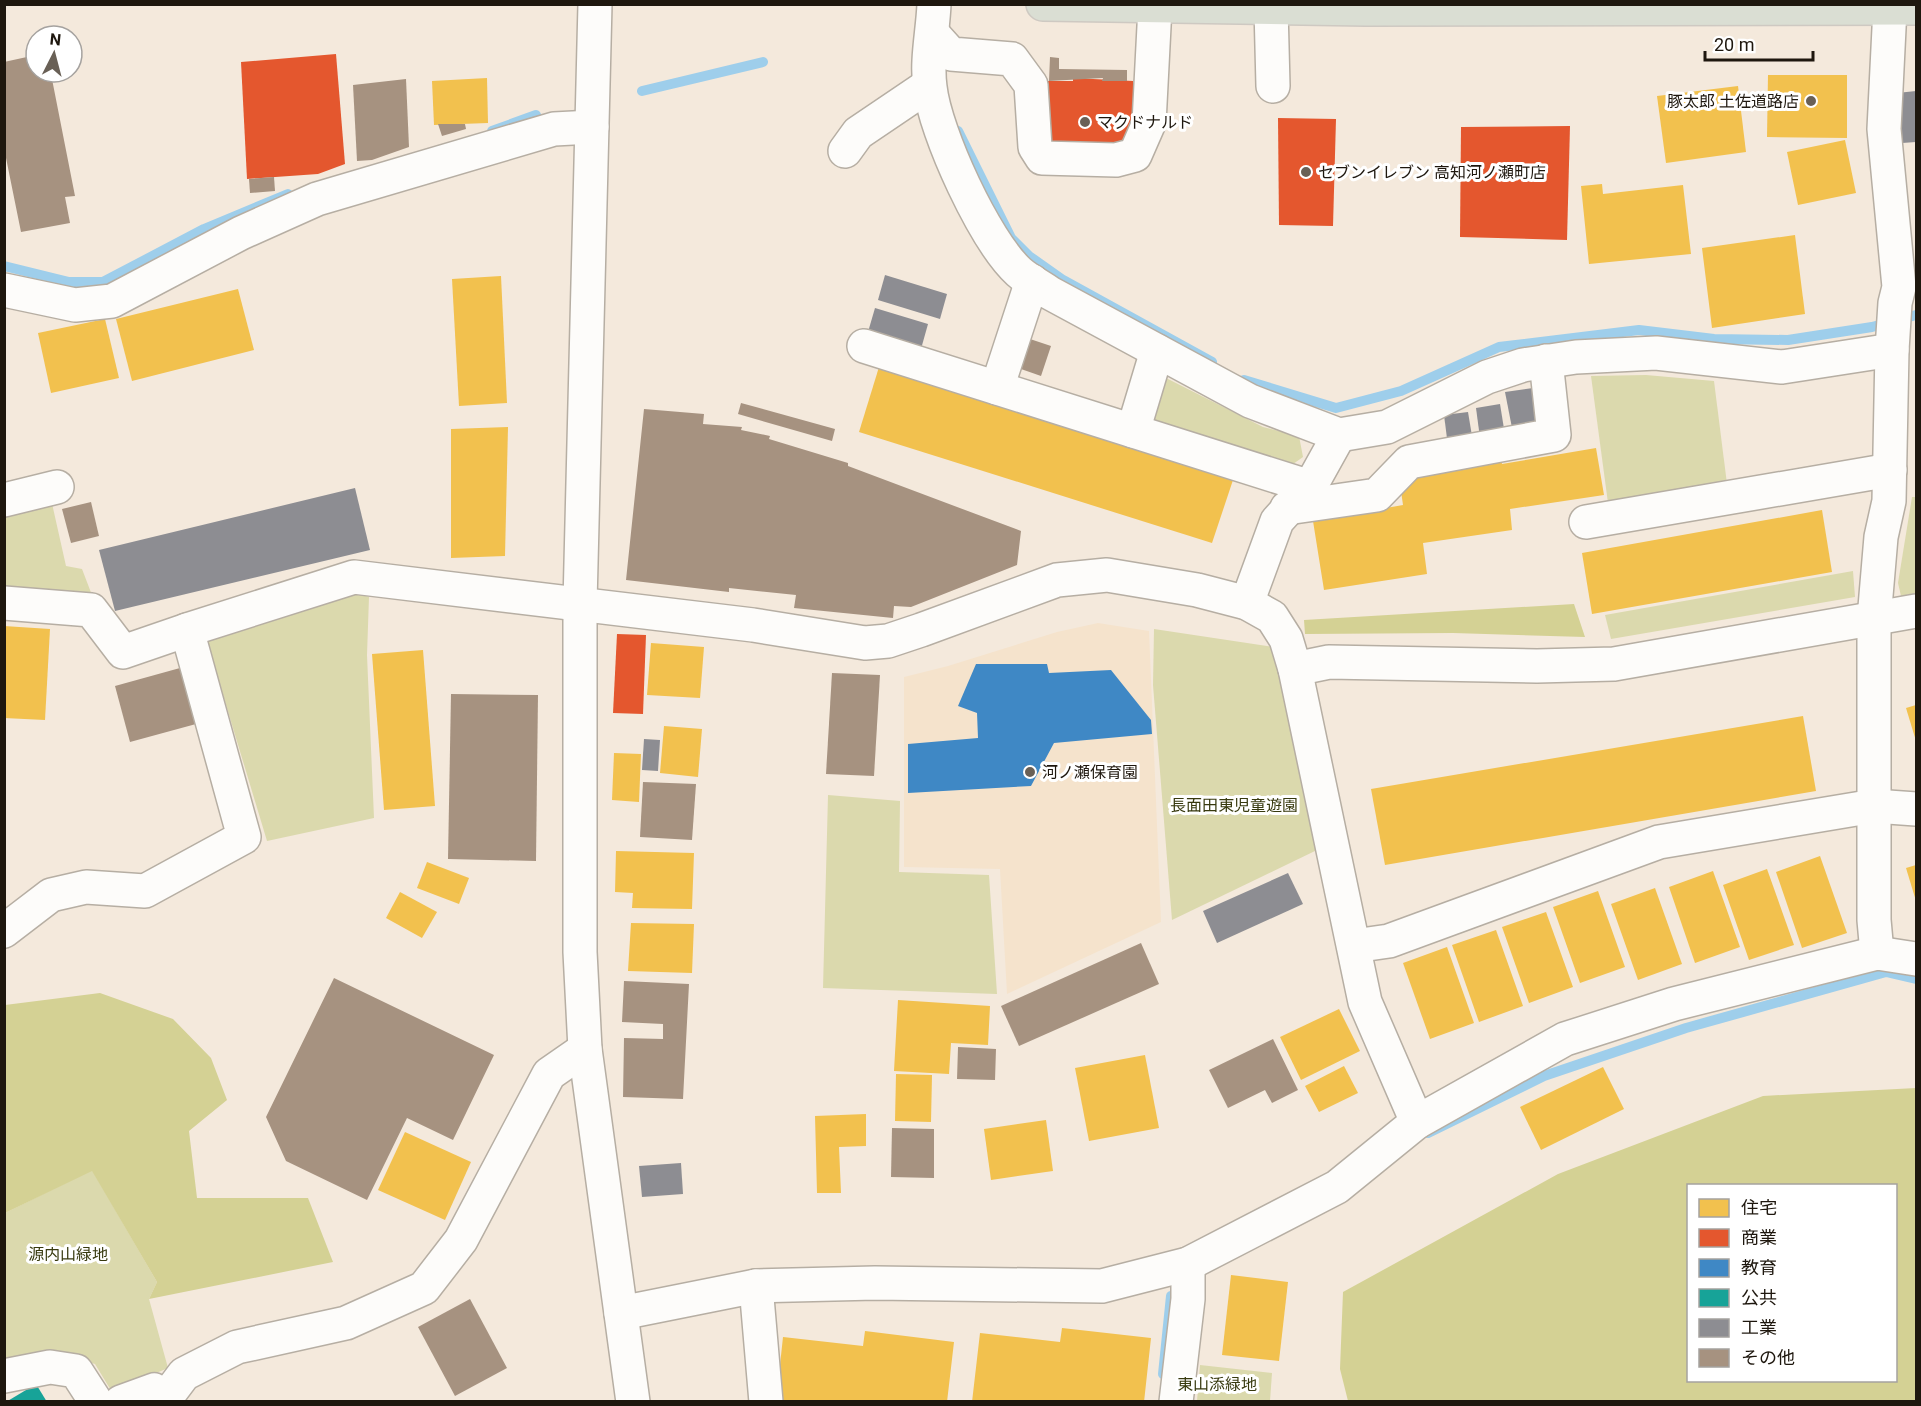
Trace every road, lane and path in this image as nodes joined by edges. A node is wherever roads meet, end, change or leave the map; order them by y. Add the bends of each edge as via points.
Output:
1 (595, 4) edge
2 (1043, 4) edge
3 (1239, 6) edge
4 (1155, 7) junction
5 (1271, 8) junction
6 (1903, 8) edge
7 (933, 19) edge
8 (929, 85) junction
9 (1273, 86) dead end
10 (592, 127) junction
11 (845, 152) dead end
12 (1032, 281) junction
13 (4, 290) edge
14 (1904, 292) edge
15 (1893, 343) junction
16 (864, 346) dead end
17 (1156, 351) junction
18 (1546, 361) junction
19 (997, 388) junction
20 (1133, 431) junction
21 (1339, 435) junction
22 (1890, 470) junction
23 (57, 487) dead end
24 (1297, 497) junction
25 (4, 500) edge
26 (1586, 522) dead end
27 (4, 603) edge
28 (580, 603) junction
29 (1247, 603) junction
30 (1917, 611) edge
31 (1874, 619) junction
32 (187, 630) junction
33 (1295, 669) junction
34 (1874, 806) junction
35 (1917, 809) edge
36 (4, 931) edge
37 (1354, 946) junction
38 (1877, 953) junction
39 (1917, 959) edge
40 (585, 1049) junction
41 (1417, 1122) junction
42 (1188, 1264) junction
43 (756, 1286) junction
44 (621, 1313) junction
45 (4, 1376) edge
46 (164, 1400) edge
47 (96, 1401) edge
48 (121, 1401) edge
49 (633, 1401) edge
50 (766, 1401) edge
51 (1176, 1401) edge

1 - 10 street
2 - 4 highway
3 - 4 highway
3 - 5 highway
4 - 7 street via 1149,123 1135,155 1116,160 1042,158 1035,147 1032,85 1012,59 951,54
5 - 6 highway
5 - 9 street
6 - 14 street via 1884,129
7 - 8 street
8 - 11 street via 858,133
8 - 12 street via 935,119 983,226 1019,273
10 - 13 street via 554,129 317,199 241,233 112,301 75,305
10 - 28 street
12 - 17 street
12 - 19 street
14 - 15 street
15 - 18 street via 1782,367 1656,354
15 - 22 street
16 - 19 street
17 - 20 street
17 - 21 street via 1250,401
18 - 21 street via 1487,377 1387,427
18 - 24 street via 1554,435 1409,462 1377,495
19 - 20 street
20 - 24 street
21 - 24 street via 1314,480
22 - 26 street
22 - 31 street
23 - 25 street
24 - 29 street via 1277,520
27 - 32 street via 91,610 123,652
28 - 29 street via 866,643 888,641 1056,580 1107,575
28 - 32 street via 354,577
28 - 40 street via 580,952
29 - 33 street via 1272,617 1286,639
30 - 31 street
31 - 33 street via 1614,664 1329,662
31 - 34 street
32 - 36 street via 244,837 145,891 86,887 51,895
33 - 37 street
34 - 35 street
34 - 37 street via 1659,842 1389,941
34 - 38 street
37 - 41 street via 1365,1002
38 - 39 street
38 - 41 street via 1674,1004 1565,1039
40 - 44 street
40 - 46 street via 549,1074 461,1240 424,1288 346,1323 237,1347 184,1374
41 - 42 street via 1337,1187
42 - 43 street via 1102,1286
42 - 51 street via 1188,1299
43 - 44 street
43 - 50 street
44 - 49 street
45 - 47 street via 50,1367 76,1371
46 - 48 street via 154,1390

